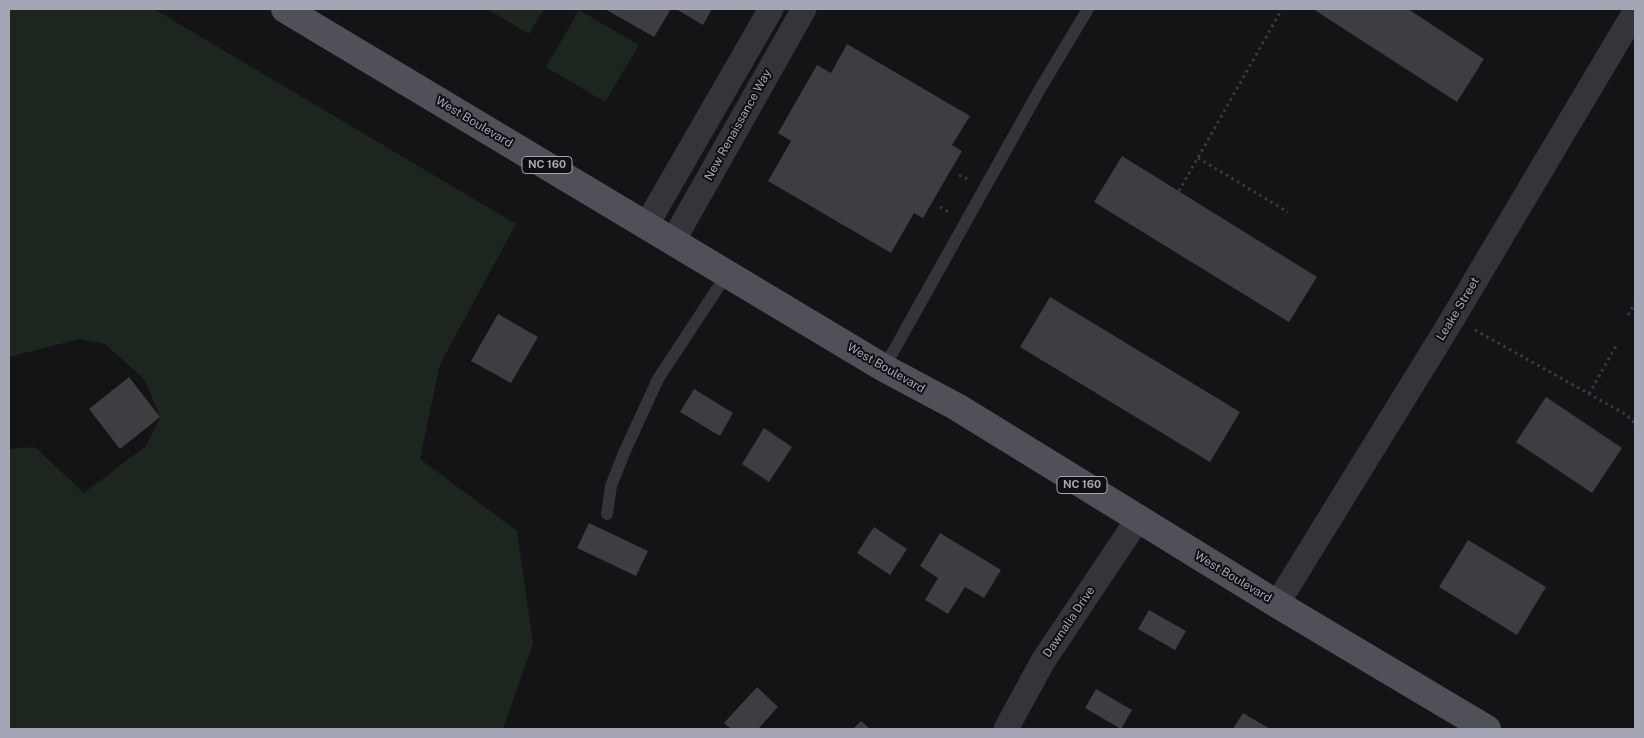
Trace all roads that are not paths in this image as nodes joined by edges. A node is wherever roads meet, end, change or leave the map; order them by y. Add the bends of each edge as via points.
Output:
1 (285, 9) edge
2 (771, 9) edge
3 (804, 9) edge
4 (1088, 9) edge
5 (1635, 12) edge
6 (647, 224) junction
7 (673, 241) junction
8 (727, 274) junction
9 (884, 368) junction
10 (607, 514) dead end
11 (1138, 519) junction
12 (1277, 604) junction
13 (1006, 729) edge
14 (1486, 729) edge

1 - 6 main road, West Boulevard / NC 160
2 - 6 street
3 - 7 street, New Renaissance Way
4 - 9 lane
5 - 12 street, Leake Street via 1447,328
6 - 7 main road, West Boulevard / NC 160
7 - 8 main road, West Boulevard / NC 160
8 - 9 main road, West Boulevard / NC 160
8 - 10 lane via 658,378 611,486
9 - 11 main road, West Boulevard / NC 160 via 957,407
11 - 12 main road, West Boulevard / NC 160
11 - 13 street, Dawnalia Drive via 1043,661
12 - 14 main road, West Boulevard / NC 160

